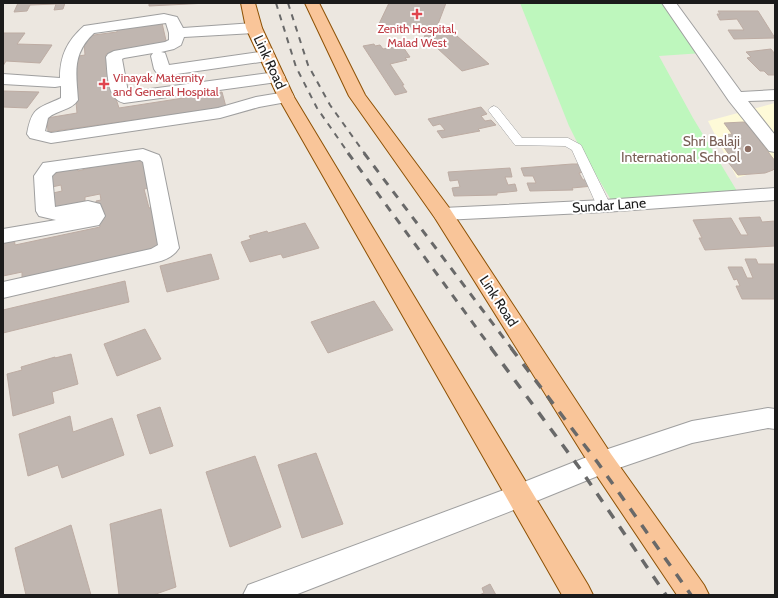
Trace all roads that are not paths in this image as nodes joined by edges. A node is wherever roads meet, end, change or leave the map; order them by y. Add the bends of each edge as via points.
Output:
1 (248, 3) edge
2 (312, 3) edge
3 (669, 3) edge
4 (254, 28) junction
5 (177, 33) junction
6 (231, 45) junction
7 (159, 56) dead end
8 (267, 56) junction
9 (277, 77) junction
10 (3, 79) edge
11 (55, 82) dead end
12 (775, 95) edge
13 (286, 97) junction
14 (735, 97) junction
15 (494, 110) dead end
16 (775, 147) edge
17 (775, 194) edge
18 (604, 206) junction
19 (443, 214) junction
20 (3, 236) edge
21 (3, 290) edge
22 (775, 419) edge
23 (602, 462) junction
24 (518, 496) junction
25 (258, 595) edge
26 (578, 595) edge
27 (694, 595) edge

1 - 4 main road, Link Road
2 - 19 main road, Link Road via 357,96
3 - 14 street
4 - 6 street
4 - 8 main road, Link Road
5 - 6 street
5 - 9 street via 176,42 169,46 114,57 120,94 124,98
5 - 13 street via 172,20 164,18 89,29 81,36 67,62 70,100 47,111 39,118 36,134 52,138 212,114
6 - 7 street via 170,70 162,69
6 - 8 street
8 - 9 main road, Link Road
9 - 13 main road, Link Road
10 - 11 street
12 - 14 street
13 - 24 main road, Link Road
14 - 16 street
15 - 18 lane via 519,142 568,142 577,148
17 - 18 street, Sundar Lane
18 - 19 street, Sundar Lane
19 - 23 main road, Link Road
20 - 21 street via 92,220 95,216 93,208 88,207 58,214 46,211 43,176 50,167 143,154 152,159 169,248 157,255
22 - 23 street via 768,418 692,432
23 - 24 street
23 - 27 main road, Link Road
24 - 25 street
24 - 26 main road, Link Road

